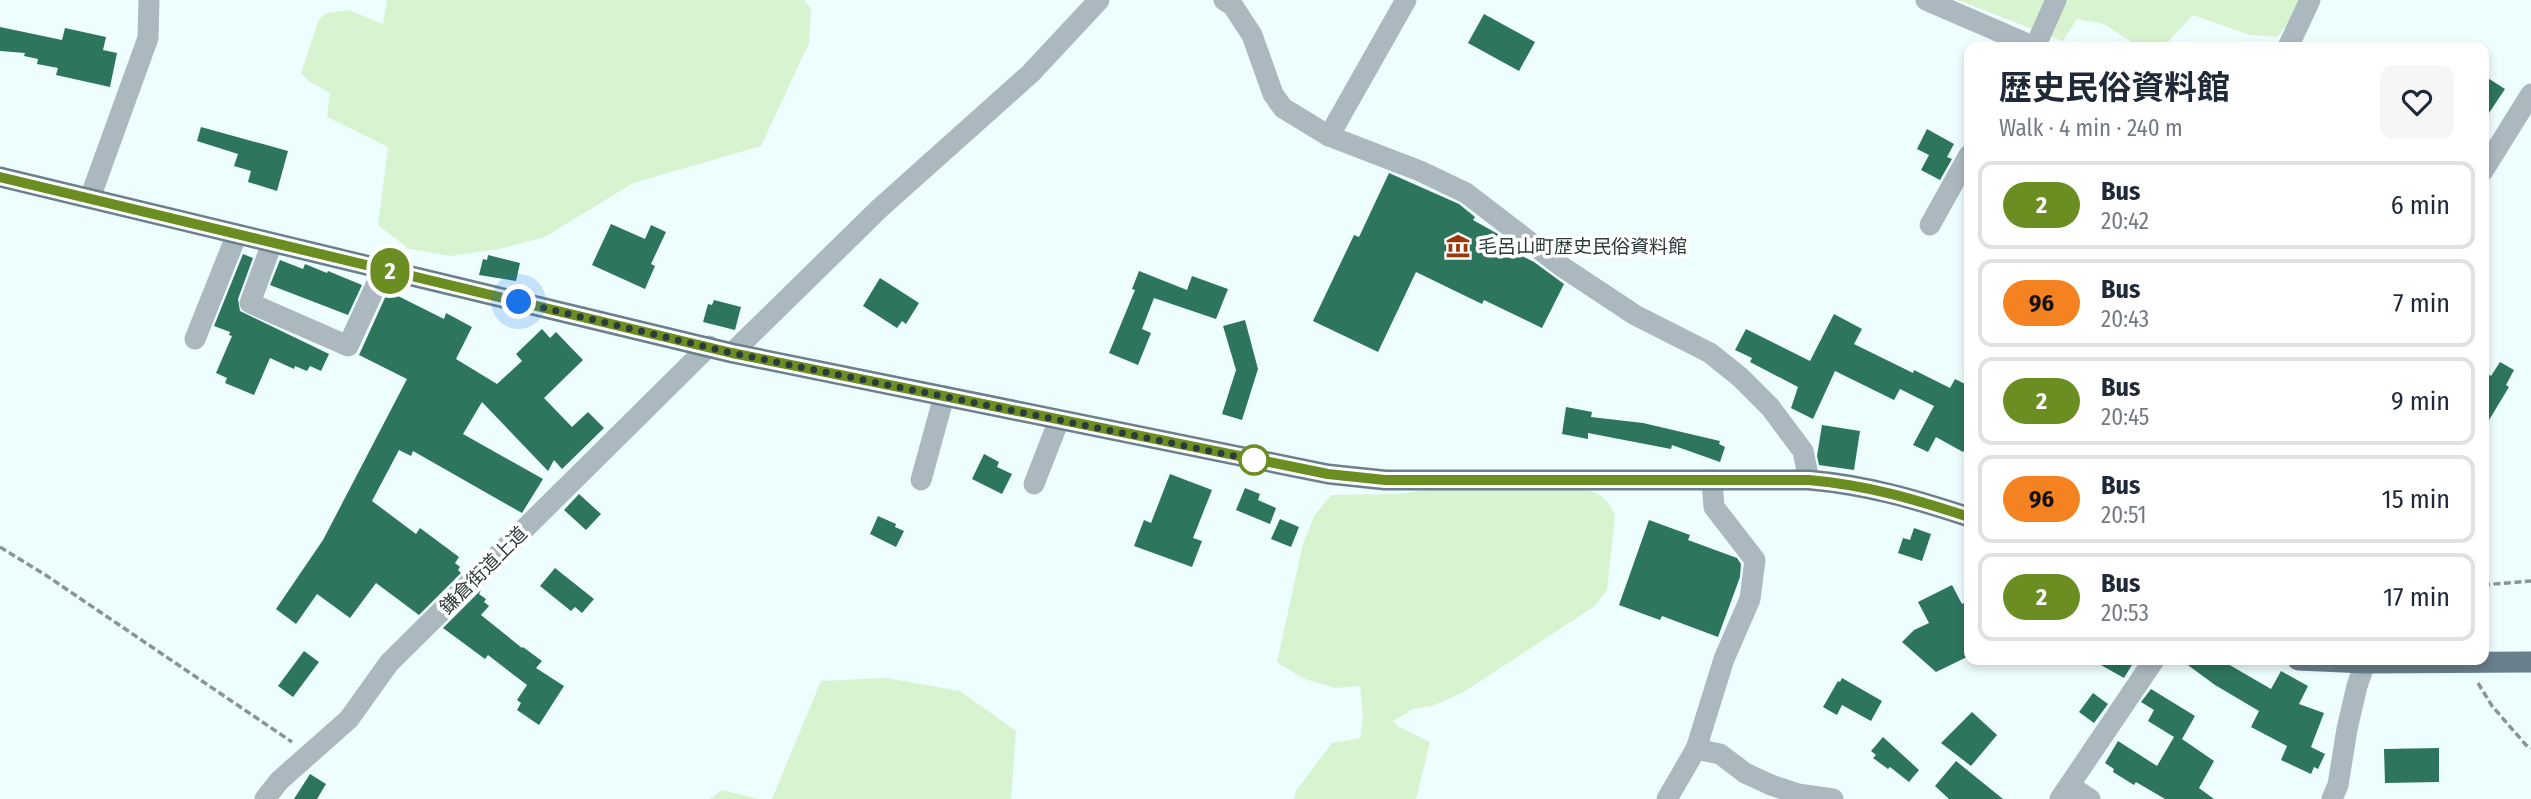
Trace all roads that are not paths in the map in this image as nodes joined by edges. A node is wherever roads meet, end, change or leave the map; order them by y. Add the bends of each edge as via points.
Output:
1 (149, 0) edge
2 (1099, 0) edge
3 (1224, 0) edge
4 (1406, 0) edge
5 (1926, 0) edge
6 (2056, 0) edge
7 (2310, 0) edge
8 (2023, 42) edge
9 (2034, 42) edge
10 (2290, 42) edge
11 (2531, 94) edge
12 (1329, 136) junction
13 (2489, 160) edge
14 (1964, 164) edge
15 (0, 177) edge
16 (90, 198) junction
17 (1930, 225) dead end
18 (237, 234) junction
19 (272, 243) junction
20 (383, 270) junction
21 (195, 340) dead end
22 (709, 346) junction
23 (732, 353) junction
24 (944, 396) junction
25 (1059, 420) junction
26 (921, 480) dead end
27 (1712, 480) junction
28 (1809, 480) junction
29 (1034, 484) dead end
30 (1964, 515) edge
31 (2531, 662) edge
32 (2489, 663) edge
33 (2151, 665) edge
34 (2364, 665) edge
35 (1696, 749) junction
36 (2065, 792) edge
37 (265, 799) edge
38 (1667, 799) edge
39 (1833, 799) edge
40 (2090, 799) edge
41 (2332, 799) edge

1 - 16 street via 148,38
2 - 23 street via 1031,73 880,208
3 - 12 street via 1252,35 1273,94 1283,108
4 - 12 street
5 - 8 street
6 - 9 street
7 - 10 street
11 - 13 street
12 - 28 street via 1466,193 1561,266 1635,315 1710,353 1770,407 1803,451
14 - 17 street
15 - 16 main road
16 - 18 main road
18 - 19 main road
18 - 21 street
19 - 20 main road
19 - 20 street via 250,303 348,346
20 - 22 main road
22 - 23 main road
22 - 37 street, 鎌倉街道上道 via 389,663 349,719
23 - 24 main road
24 - 25 main road
24 - 26 street
25 - 27 main road via 1328,474 1374,479
25 - 29 street
27 - 28 main road
27 - 35 street via 1714,507 1755,560 1749,599 1724,659
28 - 30 main road via 1902,495
31 - 32 main road
33 - 36 street
34 - 41 street
35 - 38 street
35 - 39 street via 1720,754 1745,773 1777,788
36 - 40 street

